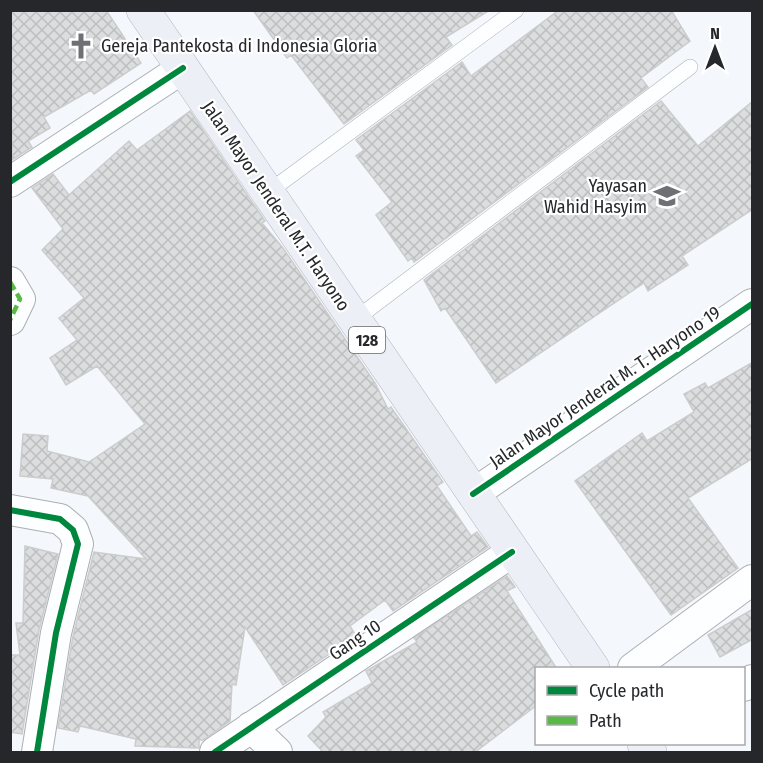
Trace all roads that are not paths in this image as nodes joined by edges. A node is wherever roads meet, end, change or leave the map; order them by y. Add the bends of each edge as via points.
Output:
1 (143, 10) edge
2 (516, 10) edge
3 (183, 68) junction
4 (690, 68) dead end
5 (10, 182) edge
6 (267, 193) junction
7 (10, 282) edge
8 (753, 304) edge
9 (10, 320) edge
10 (353, 321) junction
11 (473, 494) junction
12 (10, 510) edge
13 (512, 552) junction
14 (753, 580) edge
15 (592, 667) edge
16 (636, 667) edge
17 (251, 728) junction
18 (37, 753) edge
19 (215, 753) edge
20 (277, 753) edge

1 - 3 main road, Jalan Mayor Jenderal M.T. Haryono / 128
2 - 6 lane
3 - 5 street
3 - 6 main road, Jalan Mayor Jenderal M.T. Haryono / 128
4 - 10 lane
6 - 10 main road, Jalan Mayor Jenderal M.T. Haryono / 128
7 - 9 street via 20,299
8 - 11 street, Jalan Mayor Jenderal M. T. Haryono 19
10 - 11 main road, Jalan Mayor Jenderal M.T. Haryono / 128
11 - 13 main road, Jalan Mayor Jenderal M.T. Haryono / 128
12 - 18 street via 60,519 73,530 78,544 56,633
13 - 15 main road, Jalan Mayor Jenderal M.T. Haryono / 128
13 - 17 street, Gang 10
14 - 16 street
17 - 19 street, Gang 10
17 - 20 street

